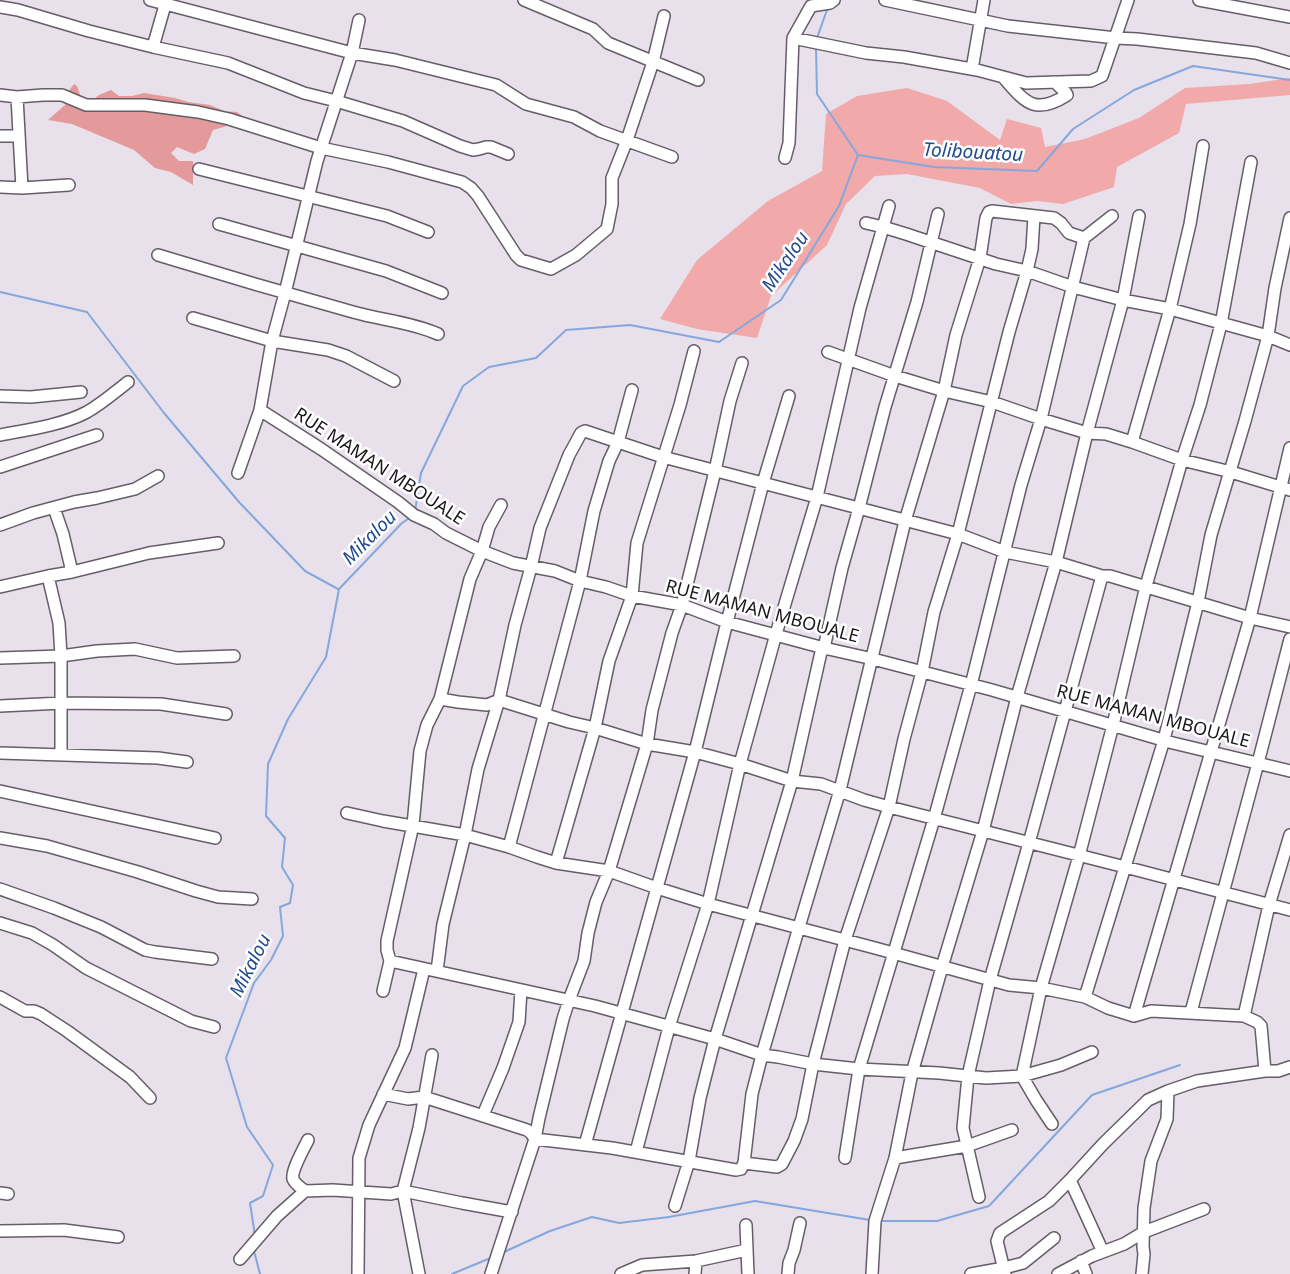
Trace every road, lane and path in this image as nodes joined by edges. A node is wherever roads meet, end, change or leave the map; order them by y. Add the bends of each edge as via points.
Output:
1 (150, 0) edge
2 (524, 0) edge
3 (834, 0) edge
4 (885, 0) edge
5 (984, 0) edge
6 (1128, 0) edge
7 (1199, 0) edge
8 (165, 4) junction
9 (0, 7) edge
10 (664, 16) dead end
11 (1290, 17) edge
12 (360, 20) dead end
13 (980, 21) junction
14 (793, 38) junction
15 (1116, 38) junction
16 (153, 47) junction
17 (352, 53) junction
18 (653, 62) junction
19 (1290, 63) edge
20 (972, 69) junction
21 (1003, 77) junction
22 (698, 80) dead end
23 (1055, 82) junction
24 (0, 95) edge
25 (17, 97) junction
26 (336, 101) junction
27 (0, 136) edge
28 (19, 136) junction
29 (627, 140) junction
30 (1203, 146) dead end
31 (321, 148) junction
32 (508, 154) dead end
33 (672, 157) dead end
34 (785, 158) dead end
35 (1251, 162) dead end
36 (199, 169) dead end
37 (69, 185) dead end
38 (0, 187) edge
39 (22, 188) junction
40 (309, 196) junction
41 (889, 206) dead end
42 (938, 214) dead end
43 (1034, 216) junction
44 (1112, 216) dead end
45 (1139, 216) dead end
46 (1290, 218) edge
47 (866, 223) dead end
48 (219, 224) dead end
49 (883, 227) junction
50 (428, 232) dead end
51 (1084, 238) junction
52 (932, 242) junction
53 (297, 247) junction
54 (158, 255) dead end
55 (980, 258) junction
56 (1027, 272) junction
57 (1072, 287) junction
58 (285, 293) junction
59 (442, 293) dead end
60 (1123, 300) junction
61 (1170, 309) junction
62 (194, 318) dead end
63 (1221, 324) junction
64 (438, 334) dead end
65 (1268, 336) junction
66 (272, 341) junction
67 (1290, 345) edge
68 (694, 352) dead end
69 (828, 352) dead end
70 (849, 359) junction
71 (742, 363) dead end
72 (895, 376) junction
73 (394, 381) dead end
74 (128, 382) dead end
75 (632, 390) dead end
76 (944, 391) junction
77 (81, 392) dead end
78 (0, 396) edge
79 (789, 396) dead end
80 (992, 402) junction
81 (260, 410) junction
82 (1041, 419) junction
83 (1087, 433) junction
84 (0, 435) edge
85 (97, 435) dead end
86 (618, 442) junction
87 (1132, 442) junction
88 (1290, 448) edge
89 (663, 457) junction
90 (1182, 460) junction
91 (0, 466) edge
92 (715, 471) junction
93 (1231, 472) junction
94 (238, 473) dead end
95 (158, 476) dead end
96 (763, 483) junction
97 (1285, 489) edge
98 (817, 497) junction
99 (501, 505) dead end
100 (54, 508) junction
101 (859, 508) junction
102 (905, 521) junction
103 (0, 525) edge
104 (958, 534) junction
105 (218, 543) dead end
106 (482, 552) junction
107 (1005, 552) junction
108 (1056, 562) junction
109 (531, 567) junction
110 (72, 572) junction
111 (48, 576) junction
112 (1102, 576) junction
113 (580, 581) junction
114 (1146, 586) junction
115 (0, 587) edge
116 (632, 596) junction
117 (1198, 602) junction
118 (682, 605) junction
119 (1250, 618) junction
120 (727, 622) junction
121 (1290, 627) edge
122 (776, 634) junction
123 (1290, 639) edge
124 (824, 648) junction
125 (61, 656) junction
126 (234, 656) dead end
127 (0, 658) edge
128 (873, 659) junction
129 (922, 672) junction
130 (972, 685) junction
131 (1017, 697) junction
132 (440, 699) junction
133 (499, 700) junction
134 (62, 703) junction
135 (0, 706) edge
136 (1064, 711) junction
137 (226, 714) dead end
138 (545, 715) junction
139 (1113, 725) junction
140 (595, 728) junction
141 (1164, 740) junction
142 (647, 744) junction
143 (695, 752) junction
144 (1210, 752) junction
145 (0, 753) edge
146 (60, 754) junction
147 (187, 762) dead end
148 (1258, 763) junction
149 (740, 764) junction
150 (1290, 771) edge
151 (792, 781) junction
152 (840, 790) junction
153 (0, 791) edge
154 (889, 808) junction
155 (347, 813) dead end
156 (934, 819) junction
157 (413, 825) junction
158 (983, 831) junction
159 (464, 835) junction
160 (1290, 835) edge
161 (0, 838) edge
162 (215, 838) dead end
163 (1029, 843) junction
164 (509, 847) junction
165 (1079, 856) junction
166 (556, 863) junction
167 (1125, 867) junction
168 (609, 871) junction
169 (1173, 880) junction
170 (656, 888) junction
171 (0, 889) edge
172 (1223, 893) junction
173 (252, 899) dead end
174 (708, 904) junction
175 (1270, 905) junction
176 (1290, 910) edge
177 (752, 916) junction
178 (0, 922) edge
179 (799, 927) junction
180 (845, 940) junction
181 (893, 953) junction
182 (212, 958) dead end
183 (390, 961) junction
184 (942, 967) junction
185 (424, 969) junction
186 (437, 971) junction
187 (990, 980) junction
188 (1041, 988) junction
189 (521, 990) junction
190 (383, 992) dead end
191 (0, 997) edge
192 (1085, 997) junction
193 (569, 1000) junction
194 (1191, 1012) junction
195 (622, 1013) junction
196 (1134, 1016) junction
197 (1244, 1016) junction
198 (214, 1027) dead end
199 (669, 1027) junction
200 (715, 1040) junction
201 (1092, 1052) dead end
202 (432, 1055) dead end
203 (762, 1055) junction
204 (813, 1064) junction
205 (1290, 1067) edge
206 (858, 1070) junction
207 (1265, 1071) junction
208 (912, 1073) junction
209 (968, 1076) junction
210 (1022, 1076) junction
211 (1168, 1091) junction
212 (383, 1094) junction
213 (424, 1097) junction
214 (150, 1098) dead end
215 (483, 1116) junction
216 (1052, 1124) dead end
217 (1012, 1130) dead end
218 (535, 1139) junction
219 (308, 1140) dead end
220 (585, 1146) junction
221 (967, 1146) junction
222 (636, 1152) junction
223 (845, 1158) dead end
224 (895, 1158) junction
225 (689, 1161) junction
226 (744, 1163) junction
227 (1070, 1180) junction
228 (305, 1191) junction
229 (403, 1191) junction
230 (359, 1192) junction
231 (980, 1197) dead end
232 (675, 1206) dead end
233 (1204, 1210) dead end
234 (512, 1212) junction
235 (800, 1223) dead end
236 (746, 1225) dead end
237 (0, 1231) edge
238 (1144, 1232) junction
239 (118, 1237) dead end
240 (1054, 1238) dead end
241 (748, 1250) junction
242 (1103, 1252) junction
243 (240, 1259) dead end
244 (696, 1261) junction
245 (1081, 1261) junction
246 (1004, 1271) edge
247 (358, 1274) edge
248 (419, 1274) edge
249 (490, 1274) edge
250 (621, 1274) edge
251 (695, 1274) edge
252 (748, 1274) edge
253 (788, 1274) edge
254 (872, 1274) edge
255 (971, 1274) edge
256 (1058, 1274) edge
257 (1086, 1274) edge
258 (1142, 1274) edge

1 - 8 street
2 - 18 street via 593,29 608,43
3 - 14 street via 811,6
4 - 13 street
5 - 13 street
6 - 15 street
7 - 11 street
8 - 16 street
8 - 17 street
9 - 16 street
10 - 18 street
12 - 17 street
13 - 15 street
13 - 20 street
14 - 20 street
14 - 34 street via 789,143
15 - 19 street via 1256,53
15 - 23 street via 1102,76 1091,81
16 - 26 street via 228,63 304,93
17 - 26 street
17 - 29 street via 496,85 526,104 574,117
18 - 22 street
18 - 29 street
20 - 21 street
21 - 23 street via 1026,83
21 - 23 street via 1019,96 1036,106 1067,96
24 - 25 street
25 - 28 street
25 - 31 street via 62,95 86,105 146,105 198,112
26 - 31 street
26 - 32 street via 403,121 460,146 473,150 491,147
27 - 28 street
28 - 39 street
29 - 31 street via 612,178 612,204 607,229 576,255 551,269 521,260 478,196 462,182
29 - 33 street
30 - 61 street via 1190,224
31 - 40 street
35 - 63 street
36 - 40 street
37 - 39 street
38 - 39 street
40 - 50 street via 387,216
40 - 53 street
41 - 49 street
42 - 52 street
43 - 51 street via 1054,218 1069,234
43 - 55 street via 989,212
43 - 56 street
44 - 51 street
45 - 60 street
46 - 65 street
47 - 49 street
48 - 53 street
49 - 52 street
49 - 70 street
51 - 57 street
52 - 55 street
52 - 72 street
53 - 58 street
53 - 59 street via 386,271
54 - 58 street
55 - 56 street
55 - 76 street via 956,335
56 - 57 street
56 - 80 street
57 - 60 street
57 - 82 street
58 - 64 street
58 - 66 street
60 - 61 street
60 - 83 street
61 - 63 street
61 - 87 street
62 - 66 street
63 - 65 street
63 - 90 street
65 - 67 street
65 - 93 street
66 - 73 street via 328,350
66 - 81 street
68 - 89 street
69 - 70 street
70 - 72 street
70 - 98 street
71 - 92 street
72 - 76 street
72 - 101 street
74 - 84 street via 87,412 68,420
75 - 86 street
76 - 80 street
76 - 102 street
77 - 78 street via 31,397
79 - 96 street
80 - 82 street
80 - 104 street
81 - 94 street
81 - 106 street, RUE MAMAN MBOUALE via 329,454 414,515
82 - 83 street
82 - 107 street
83 - 87 street via 1106,434
83 - 108 street
85 - 91 street
86 - 89 street
86 - 109 street via 586,431 581,433 540,528
86 - 113 street via 594,511
87 - 90 street
88 - 97 street
89 - 92 street
89 - 116 street via 637,543
90 - 93 street
90 - 114 street
92 - 96 street
92 - 118 street
93 - 97 street
93 - 117 street via 1211,535
95 - 100 street via 135,489
96 - 98 street
96 - 120 street
97 - 119 street
98 - 101 street
98 - 122 street
99 - 106 street via 489,528
100 - 103 street
100 - 110 street
101 - 102 street
101 - 124 street
102 - 104 street
102 - 128 street
104 - 107 street
104 - 129 street via 934,612
105 - 110 street via 149,553
106 - 109 street, RUE MAMAN MBOUALE
106 - 132 street via 470,579
107 - 108 street
107 - 130 street
108 - 112 street
108 - 131 street
109 - 113 street, RUE MAMAN MBOUALE via 555,571
109 - 133 street via 514,624
110 - 111 street
111 - 115 street
111 - 125 street via 59,623
112 - 114 street
112 - 136 street
113 - 116 street, RUE MAMAN MBOUALE
113 - 138 street
114 - 117 street
114 - 139 street
116 - 118 street, RUE MAMAN MBOUALE
116 - 140 street via 610,661
117 - 119 street
117 - 141 street
118 - 120 street, RUE MAMAN MBOUALE
118 - 142 street via 652,710
119 - 121 street
119 - 144 street
120 - 122 street, RUE MAMAN MBOUALE
120 - 143 street
122 - 124 street, RUE MAMAN MBOUALE
122 - 149 street
123 - 148 street
124 - 128 street, RUE MAMAN MBOUALE
124 - 151 street
125 - 126 street via 135,649 177,658
125 - 127 street
125 - 134 street
128 - 129 street, RUE MAMAN MBOUALE
128 - 152 street
129 - 130 street, RUE MAMAN MBOUALE
129 - 154 street
130 - 131 street, RUE MAMAN MBOUALE
130 - 156 street
131 - 136 street, RUE MAMAN MBOUALE
131 - 158 street
132 - 133 street via 487,704
132 - 157 street via 420,752
133 - 138 street
133 - 159 street via 478,769
134 - 135 street
134 - 137 street via 161,704
134 - 146 street
136 - 139 street, RUE MAMAN MBOUALE
136 - 163 street
138 - 140 street
138 - 164 street
139 - 141 street, RUE MAMAN MBOUALE
139 - 165 street
140 - 142 street
140 - 166 street
141 - 144 street, RUE MAMAN MBOUALE
141 - 167 street
142 - 143 street
142 - 168 street
143 - 149 street
143 - 170 street
144 - 148 street, RUE MAMAN MBOUALE
144 - 169 street
145 - 146 street
146 - 147 street
148 - 150 street, RUE MAMAN MBOUALE
148 - 172 street
149 - 151 street
149 - 174 street
151 - 152 street
151 - 177 street
152 - 154 street
152 - 179 street
153 - 162 street
154 - 156 street
154 - 180 street
155 - 157 street
156 - 158 street
156 - 181 street
157 - 159 street
157 - 183 street via 387,941
158 - 163 street
158 - 184 street
159 - 164 street
159 - 186 street via 443,924
160 - 175 street
161 - 173 street via 64,850 218,897
163 - 165 street
163 - 187 street
164 - 166 street
165 - 167 street
165 - 188 street
166 - 168 street
167 - 169 street
167 - 192 street
168 - 170 street
168 - 193 street via 596,902 584,961
169 - 172 street
169 - 196 street
170 - 174 street
170 - 195 street
171 - 182 street via 101,927 146,950
172 - 175 street
172 - 194 street
174 - 177 street
174 - 199 street
175 - 176 street
175 - 197 street
177 - 179 street
177 - 200 street
178 - 198 street via 32,933 86,968 191,1021
179 - 180 street
179 - 203 street
180 - 181 street
180 - 204 street
181 - 184 street
181 - 206 street
183 - 185 street
183 - 190 street
184 - 187 street
184 - 208 street
185 - 186 street
185 - 212 street via 405,1048
186 - 189 street
187 - 188 street
187 - 209 street
188 - 192 street
188 - 210 street
189 - 193 street
189 - 215 street via 519,1022
191 - 214 street via 25,1011 41,1014 67,1031 130,1077
192 - 196 street
193 - 195 street
193 - 218 street
194 - 196 street via 1151,1011
194 - 197 street
195 - 199 street
195 - 220 street
197 - 207 street via 1261,1026
199 - 200 street
199 - 222 street
200 - 203 street
200 - 225 street
201 - 210 street
202 - 213 street
203 - 204 street
203 - 226 street via 752,1094
204 - 206 street
204 - 226 street via 802,1119 782,1164 777,1167
205 - 207 street
206 - 208 street
206 - 223 street
207 - 211 street via 1197,1081
208 - 209 street
208 - 224 street
209 - 210 street
209 - 221 street via 963,1122
210 - 216 street
211 - 227 street via 1148,1100
211 - 238 street via 1167,1119 1151,1161
212 - 213 street via 408,1099
212 - 230 street via 359,1158
213 - 215 street
213 - 229 street
215 - 218 street via 527,1130
217 - 221 street
218 - 220 street
218 - 234 street
219 - 228 street via 293,1173 293,1180
220 - 222 street
221 - 224 street
221 - 231 street
222 - 225 street
224 - 254 street via 875,1221
225 - 226 street via 736,1170 741,1169
225 - 232 street
227 - 242 street
227 - 246 street via 1048,1201 1000,1233 997,1241
228 - 230 street
228 - 243 street via 277,1216
229 - 230 street via 391,1194
229 - 234 street
229 - 248 street
230 - 247 street
233 - 238 street
234 - 249 street
235 - 253 street
236 - 241 street
237 - 239 street via 64,1230
238 - 242 street
238 - 258 street
240 - 246 street via 1022,1263
241 - 244 street
241 - 252 street
242 - 245 street
244 - 250 street via 642,1265
244 - 251 street
245 - 256 street
245 - 257 street
246 - 255 street

